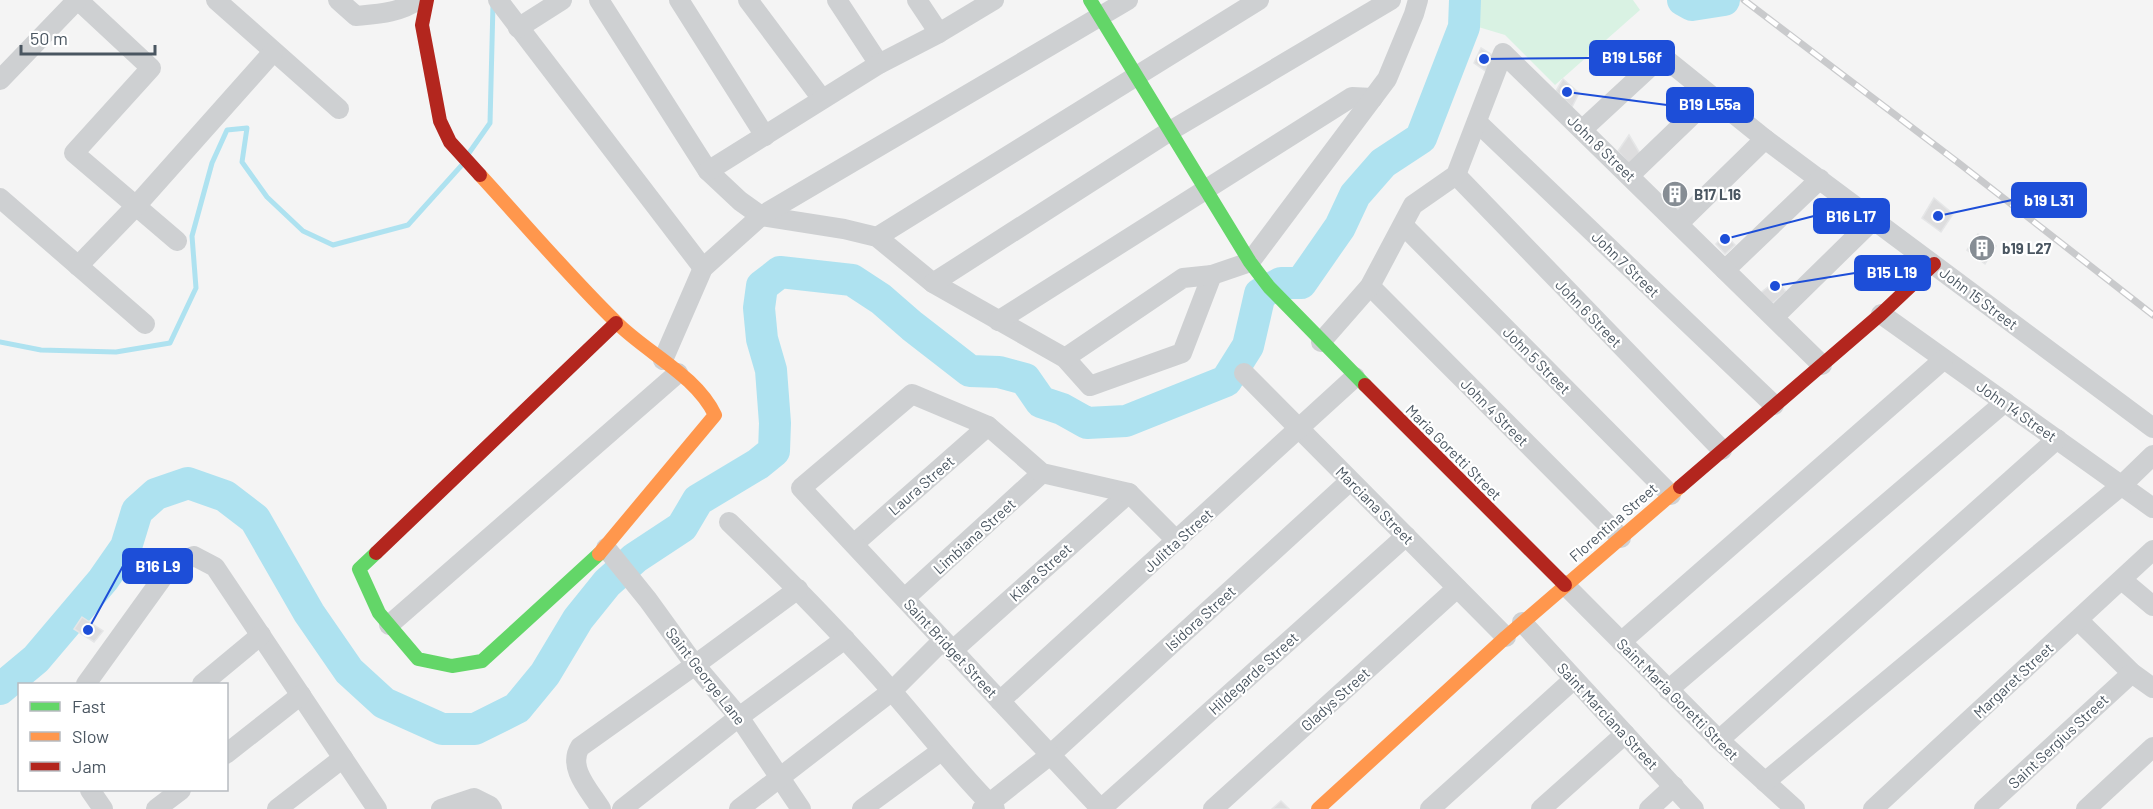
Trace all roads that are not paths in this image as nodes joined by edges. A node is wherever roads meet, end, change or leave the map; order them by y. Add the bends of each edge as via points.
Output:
1 (77, 0) edge
2 (216, 0) edge
3 (338, 0) edge
4 (418, 0) edge
5 (428, 0) edge
6 (562, 0) edge
7 (599, 0) edge
8 (679, 0) edge
9 (748, 0) edge
10 (837, 0) edge
11 (917, 0) edge
12 (994, 0) edge
13 (1090, 0) edge
14 (1128, 0) edge
15 (1259, 0) edge
16 (1391, 0) edge
17 (1418, 0) edge
18 (498, 1) edge
19 (1101, 18) junction
20 (518, 28) junction
21 (939, 33) junction
22 (273, 52) junction
23 (879, 64) junction
24 (1136, 75) junction
25 (0, 80) edge
26 (1712, 97) junction
27 (1373, 98) junction
28 (822, 99) junction
29 (339, 109) dead end
30 (1477, 122) junction
31 (1583, 129) junction
32 (1170, 131) junction
33 (765, 136) junction
34 (1765, 139) junction
35 (708, 171) junction
36 (1456, 175) junction
37 (1630, 175) junction
38 (1820, 179) junction
39 (1205, 189) junction
40 (0, 198) edge
41 (135, 207) junction
42 (761, 216) junction
43 (1873, 220) junction
44 (1678, 223) junction
45 (1403, 225) junction
46 (877, 237) junction
47 (177, 241) dead end
48 (1250, 262) junction
49 (1934, 264) junction
50 (78, 266) junction
51 (703, 268) junction
52 (1725, 270) junction
53 (1212, 275) junction
54 (933, 283) junction
55 (1370, 286) junction
56 (1881, 314) junction
57 (1774, 317) junction
58 (998, 321) junction
59 (616, 323) junction
60 (145, 324) dead end
61 (1321, 342) junction
62 (1065, 358) junction
63 (663, 360) junction
64 (1943, 360) junction
65 (1822, 365) junction
66 (678, 373) junction
67 (1244, 373) dead end
68 (1355, 377) junction
69 (2005, 402) junction
70 (1774, 405) junction
71 (987, 426) junction
72 (2153, 428) edge
73 (1300, 430) junction
74 (2057, 439) junction
75 (1722, 450) junction
76 (2153, 455) edge
77 (1042, 473) junction
78 (1350, 481) junction
79 (2122, 485) junction
80 (1128, 493) junction
81 (1671, 495) junction
82 (2153, 508) edge
83 (729, 522) dead end
84 (1406, 536) junction
85 (1620, 538) junction
86 (1177, 541) junction
87 (855, 543) junction
88 (2153, 550) edge
89 (609, 551) junction
90 (2122, 580) junction
91 (1564, 585) junction
92 (1457, 588) junction
93 (798, 589) junction
94 (905, 598) junction
95 (2153, 606) edge
96 (2078, 620) junction
97 (1522, 622) junction
98 (389, 625) junction
99 (261, 635) junction
100 (1506, 636) junction
101 (845, 639) junction
102 (1621, 642) junction
103 (947, 646) junction
104 (695, 665) junction
105 (2132, 673) junction
106 (1574, 679) junction
107 (87, 683) edge
108 (203, 683) edge
109 (2153, 688) edge
110 (1668, 690) junction
111 (892, 691) junction
112 (301, 695) junction
113 (1000, 701) junction
114 (739, 717) junction
115 (1624, 734) junction
116 (1719, 740) junction
117 (2153, 747) edge
118 (941, 751) junction
119 (228, 752) edge
120 (1049, 756) junction
121 (343, 758) junction
122 (780, 779) junction
123 (1765, 782) junction
124 (1674, 786) junction
125 (91, 791) edge
126 (178, 791) edge
127 (989, 807) edge
128 (103, 809) edge
129 (156, 809) edge
130 (277, 809) edge
131 (377, 809) edge
132 (441, 809) edge
133 (492, 809) edge
134 (601, 809) edge
135 (622, 809) edge
136 (739, 809) edge
137 (801, 809) edge
138 (862, 809) edge
139 (1101, 809) edge
140 (1213, 809) edge
141 (1318, 809) edge
142 (1430, 809) edge
143 (1541, 809) edge
144 (1649, 809) edge
145 (1695, 809) edge
146 (1795, 809) edge
147 (1873, 809) edge
148 (1984, 809) edge
149 (2086, 809) edge

1 - 25 street
1 - 41 street via 151,68 74,153
2 - 22 street
3 - 4 street via 356,16 383,14
5 - 59 street via 422,25 440,121 450,142
6 - 20 street
7 - 35 street
8 - 33 street
9 - 28 street
10 - 23 street
11 - 21 street
12 - 21 street
13 - 19 street, Maria Goretti Street
14 - 19 street
15 - 24 street
16 - 32 street
17 - 27 street via 1387,79
18 - 20 street
19 - 24 street, Maria Goretti Street
19 - 42 street
20 - 51 street
21 - 23 street
22 - 29 street
22 - 41 street
23 - 28 street
24 - 32 street, Maria Goretti Street
24 - 46 street
26 - 31 street, John 15 Street via 1662,56
26 - 34 street, John 15 Street
26 - 37 street
27 - 39 street via 1353,97
27 - 48 street
28 - 33 street
30 - 31 street, John 8 Street via 1503,52
30 - 36 street, John 8 Street
30 - 70 street, John 7 Street
31 - 37 street, John 8 Street
32 - 39 street, Maria Goretti Street
32 - 54 street
33 - 35 street
34 - 38 street, John 15 Street
34 - 44 street
35 - 42 street
36 - 45 street via 1413,205
36 - 75 street, John 6 Street
37 - 44 street, John 8 Street
38 - 43 street, John 15 Street
38 - 52 street
39 - 48 street, Maria Goretti Street
39 - 58 street
40 - 50 street
41 - 47 street
41 - 50 street
42 - 46 street
42 - 51 street
43 - 49 street, John 15 Street
43 - 57 street
44 - 52 street, John 8 Street
45 - 55 street
45 - 81 street, John 5 Street
46 - 54 street
48 - 53 street
48 - 61 street, Maria Goretti Street
49 - 56 street, Florentina Street
49 - 72 street, John 15 Street
50 - 60 street
51 - 63 street
52 - 57 street, John 8 Street
53 - 62 street via 1184,278
53 - 62 street via 1182,353 1090,386
54 - 58 street
55 - 61 street
55 - 85 street, John 4 Street
56 - 64 street, John 14 Street
56 - 65 street, Florentina Street
57 - 65 street, John 8 Street
58 - 62 street
59 - 63 street
59 - 98 street via 359,569 379,613
61 - 68 street, Maria Goretti Street
63 - 66 street
64 - 69 street, John 14 Street
64 - 102 street
65 - 70 street, Florentina Street
66 - 89 street via 708,401 715,415
66 - 98 street
67 - 73 street, Marciana Street
68 - 73 street, Julitta Street
68 - 91 street, Maria Goretti Street
69 - 74 street, John 14 Street
69 - 110 street
70 - 75 street, Florentina Street
71 - 77 street
71 - 87 street, Laura Street
71 - 87 street, Saint Bridget Street via 912,393 801,489
73 - 78 street, Marciana Street
73 - 86 street, Julitta Street
74 - 79 street, John 14 Street
74 - 116 street
75 - 81 street, Florentina Street
76 - 79 street
77 - 80 street
77 - 94 street, Limbiana Street
78 - 84 street, Marciana Street
78 - 120 street, Isidora Street
79 - 82 street, John 14 Street
79 - 123 street
80 - 86 street
80 - 103 street, Kiara Street
81 - 85 street, Florentina Street
83 - 93 street
84 - 92 street, Marciana Street
84 - 139 street, Hildegarde Street
85 - 91 street, Florentina Street
86 - 113 street, Julitta Street
87 - 94 street, Saint Bridget Street
88 - 90 street, Margaret Street
89 - 98 street via 482,661 452,666 418,659
89 - 104 street, Saint George Lane
90 - 95 street
90 - 96 street, Margaret Street
91 - 97 street, Florentina Street
91 - 102 street, Saint Maria Goretti Street
92 - 100 street, Marciana Street
92 - 140 street, Gladys Street
93 - 101 street
93 - 104 street
94 - 103 street, Saint Bridget Street
96 - 105 street
96 - 147 street, Margaret Street
97 - 100 street, Florentina Street
97 - 106 street, Saint Marciana Street
99 - 107 street via 215,567 194,556 171,566
99 - 108 street
99 - 112 street
100 - 141 street, Florentina Street
101 - 111 street
101 - 114 street
102 - 110 street, Saint Maria Goretti Street
103 - 111 street, Kiara Street
103 - 113 street, Saint Bridget Street
104 - 114 street, Saint George Lane
104 - 134 street via 576,753 578,771
105 - 109 street
105 - 148 street, Saint Sergius Street
106 - 115 street, Saint Marciana Street
106 - 142 street
110 - 116 street, Saint Maria Goretti Street
111 - 118 street
111 - 122 street, Kiara Street
112 - 119 street
112 - 121 street
113 - 120 street, Saint Bridget Street
114 - 122 street, Saint George Lane
114 - 135 street
115 - 124 street, Saint Marciana Street
115 - 143 street
116 - 123 street, Saint Maria Goretti Street
117 - 149 street
118 - 127 street
118 - 138 street
120 - 127 street, Isidora Street
120 - 139 street, Saint Bridget Street
121 - 130 street
121 - 131 street
122 - 136 street, Kiara Street
122 - 137 street, Saint George Lane
123 - 146 street, Saint Maria Goretti Street
124 - 144 street
124 - 145 street, Saint Marciana Street
125 - 128 street
126 - 129 street
132 - 133 street via 474,798

